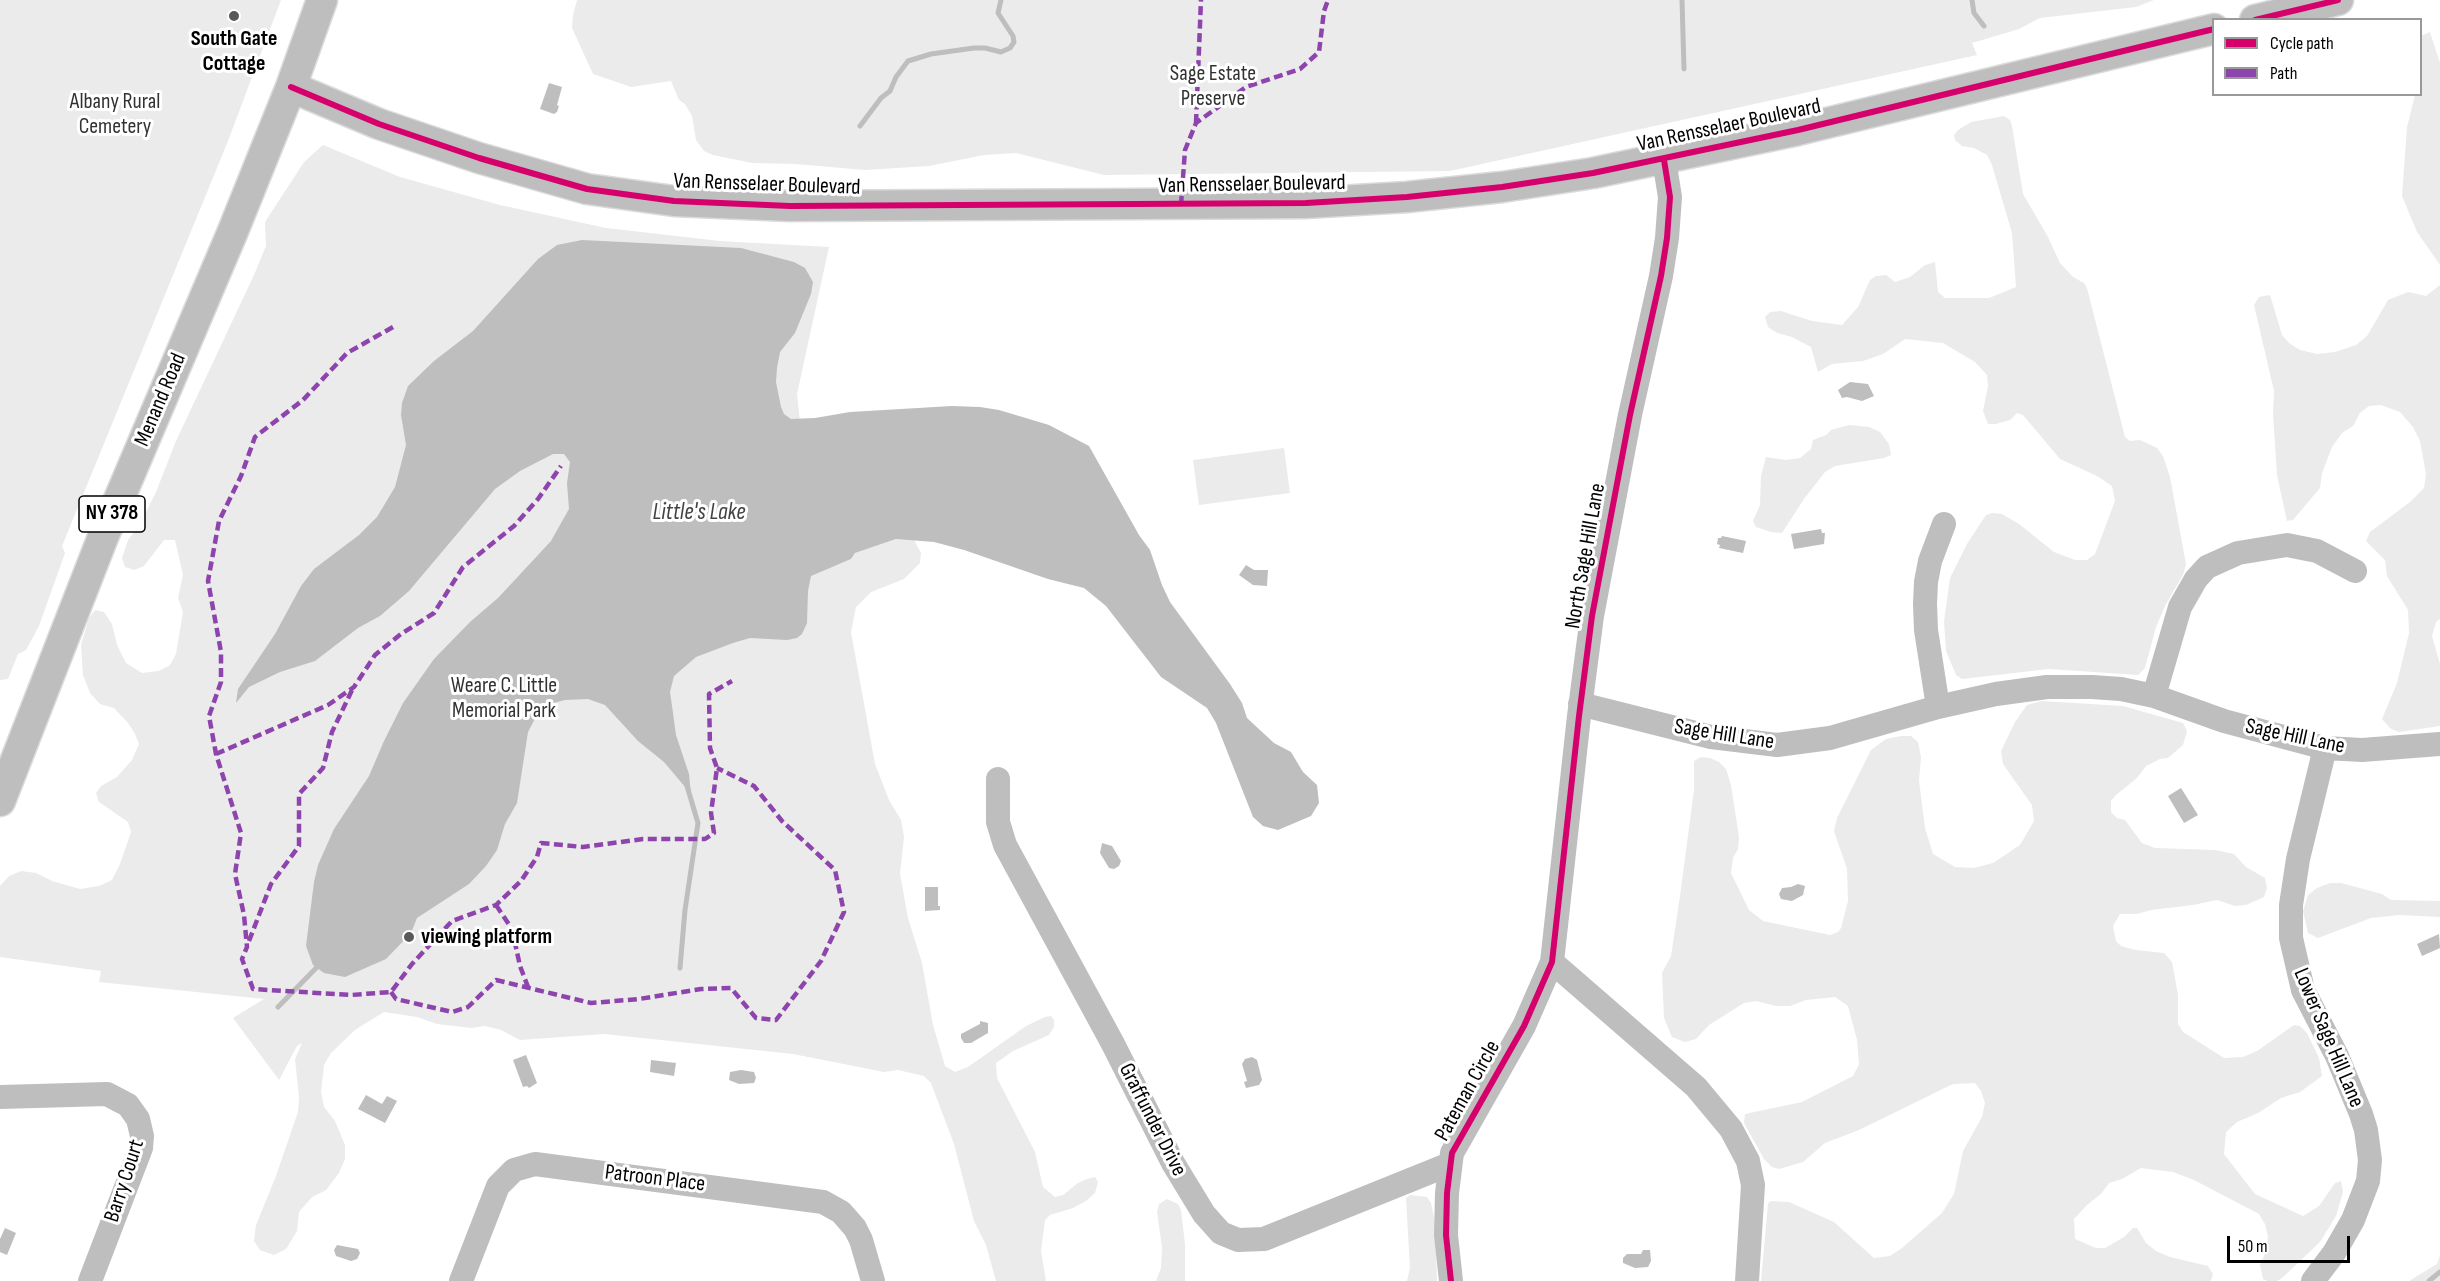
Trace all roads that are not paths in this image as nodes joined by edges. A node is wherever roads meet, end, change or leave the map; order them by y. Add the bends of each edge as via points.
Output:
1 (322, 0) edge
2 (2338, 0) edge
3 (2308, 3) edge
4 (2260, 18) edge
5 (2212, 29) edge
6 (291, 87) junction
7 (1664, 160) junction
8 (1944, 524) dead end
9 (2355, 572) dead end
10 (2154, 696) junction
11 (1580, 704) junction
12 (1938, 707) junction
13 (2440, 744) edge
14 (2325, 748) junction
15 (998, 779) dead end
16 (0, 801) edge
17 (1552, 962) junction
18 (0, 1096) edge
19 (1450, 1164) junction
20 (90, 1281) edge
21 (461, 1281) edge
22 (873, 1281) edge
23 (1451, 1281) edge
24 (1747, 1281) edge
25 (2313, 1281) edge

1 - 6 main road, Menand Road / NY 378
2 - 3 main road
3 - 4 main road
5 - 7 main road, Van Rensselaer Boulevard
6 - 7 main road, Van Rensselaer Boulevard via 445,148 549,178 621,195 701,203 957,206 1357,201 1502,187
6 - 16 main road, Menand Road / NY 378 via 103,537
7 - 11 street, North Sage Hill Lane via 1670,203 1663,266 1630,415 1592,616
8 - 12 street via 1930,561 1924,604
9 - 10 street via 2317,551 2287,545 2238,553 2207,567 2180,607
10 - 12 street, Sage Hill Lane via 2108,688 2047,687
10 - 14 street, Sage Hill Lane via 2251,729
11 - 12 street, Sage Hill Lane via 1711,737 1777,745 1838,736
11 - 17 street, North Sage Hill Lane
13 - 14 street, Sage Hill Lane via 2362,750
14 - 25 street, Lower Sage Hill Lane via 2298,859 2291,938 2303,990 2358,1106 2370,1160 2368,1180 2353,1220
15 - 19 street, Graffunder Drive via 998,822 1005,845 1173,1163 1204,1214 1221,1233 1238,1240 1264,1239
17 - 19 street, Pateman Circle via 1524,1026 1457,1143
17 - 24 street via 1696,1087 1731,1129 1748,1161 1753,1185
18 - 20 street, Barry Court via 107,1094 128,1105 138,1119 141,1148
19 - 23 street, Pateman Circle via 1446,1235
21 - 22 street, Patroon Place via 498,1186 514,1170 535,1164 823,1202 841,1212 855,1228

